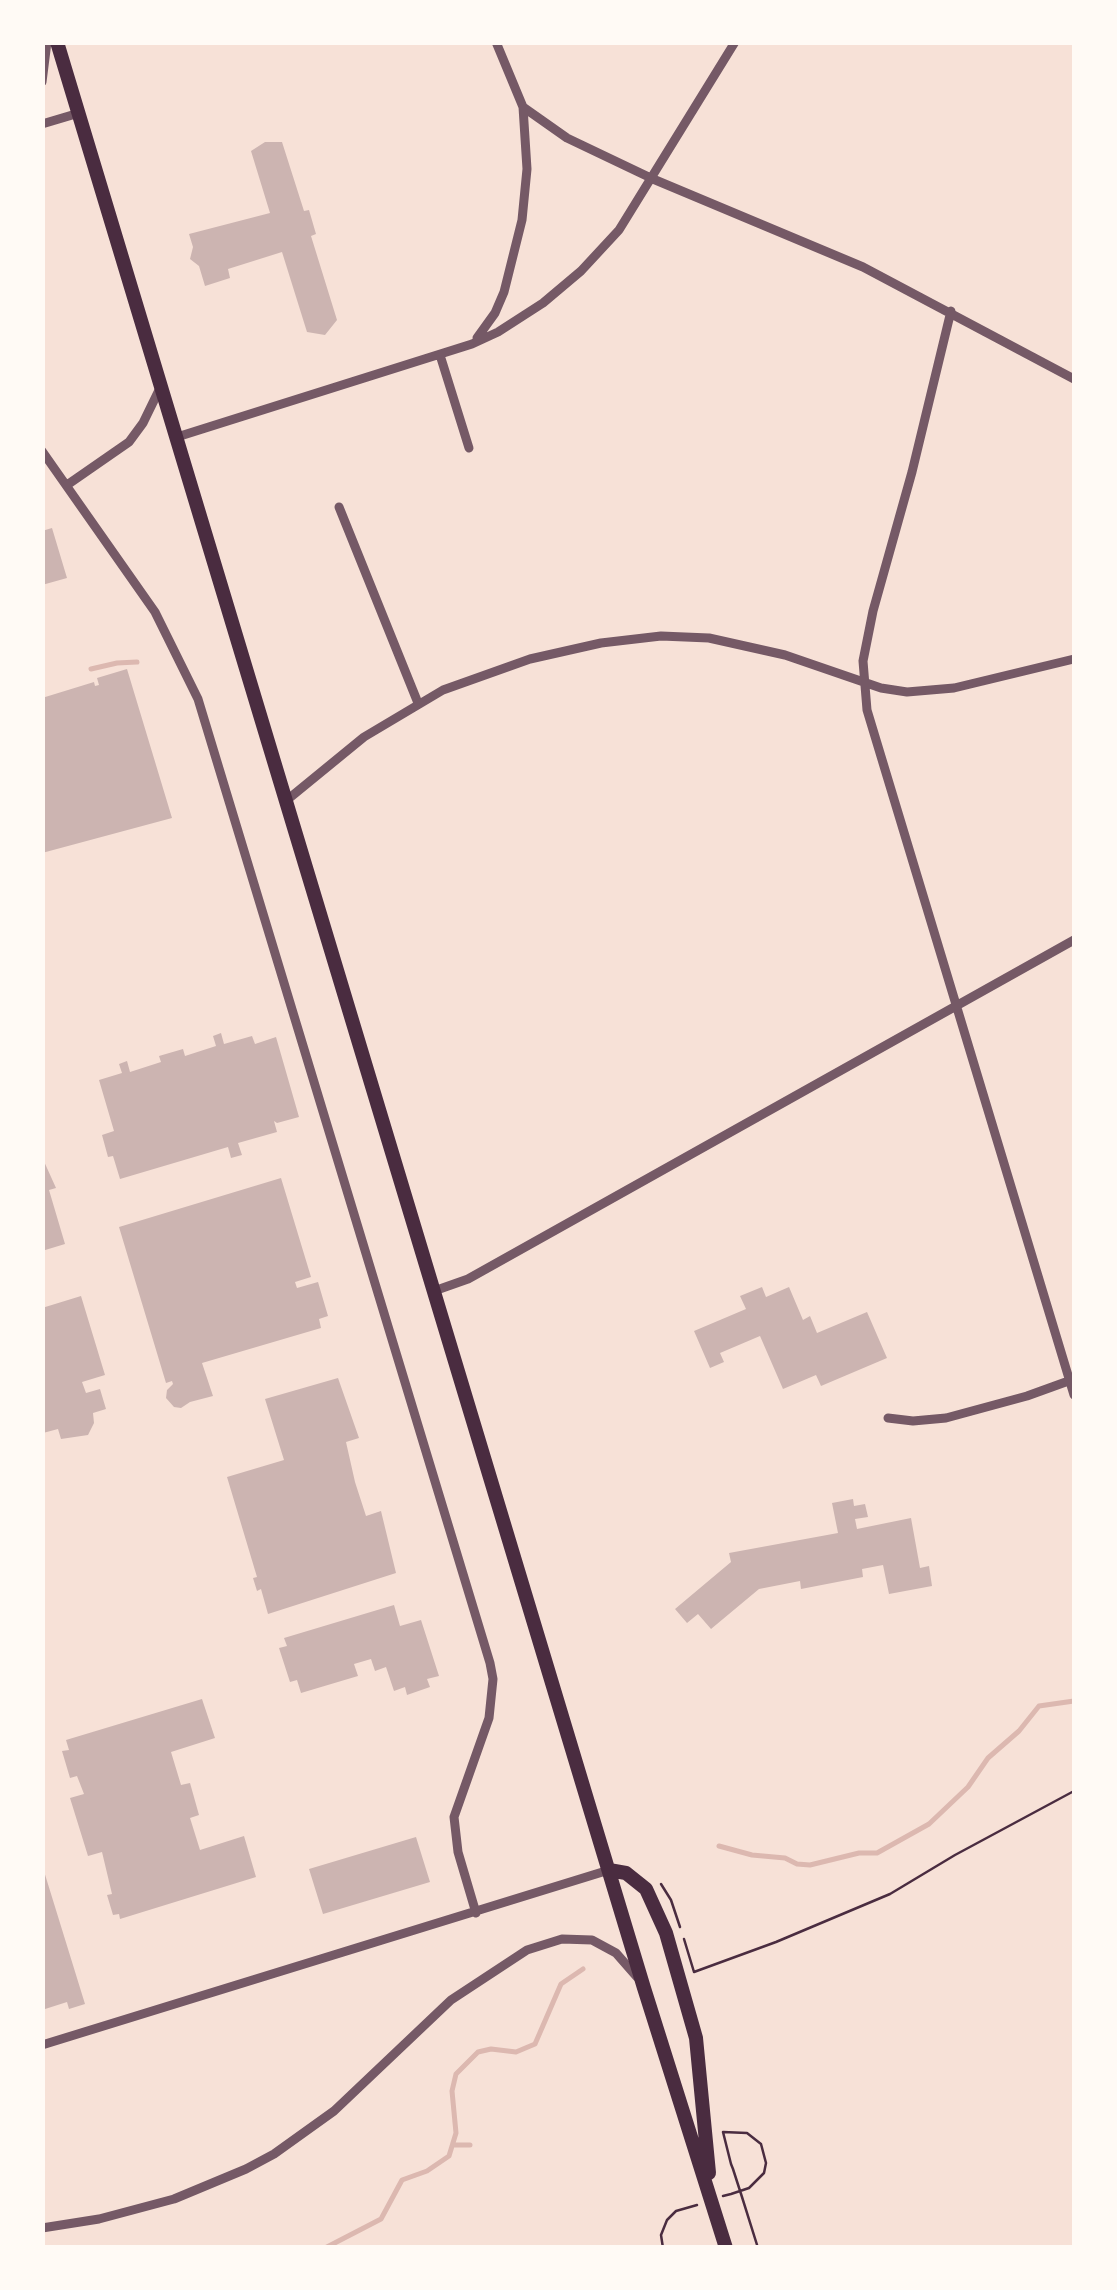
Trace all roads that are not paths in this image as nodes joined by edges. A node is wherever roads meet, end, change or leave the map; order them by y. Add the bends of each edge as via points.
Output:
1 (47, 42) edge
2 (57, 42) edge
3 (496, 42) edge
4 (736, 42) edge
5 (42, 82) edge
6 (523, 107) junction
7 (79, 113) junction
8 (42, 124) edge
9 (653, 179) junction
10 (951, 312) junction
11 (472, 344) junction
12 (440, 355) junction
13 (1074, 379) edge
14 (162, 383) junction
15 (177, 437) junction
16 (469, 448) dead end
17 (42, 451) edge
18 (66, 485) junction
19 (340, 507) dead end
20 (1074, 659) edge
21 (864, 683) junction
22 (418, 703) junction
23 (287, 800) junction
24 (1074, 940) edge
25 (956, 1006) junction
26 (434, 1291) junction
27 (1072, 1380) edge
28 (1074, 1395) edge
29 (888, 1418) dead end
30 (610, 1870) junction
31 (476, 1912) junction
32 (644, 1988) junction
33 (42, 2045) edge
34 (712, 2199) junction
35 (42, 2228) edge
36 (726, 2248) edge

1 - 5 street
2 - 7 highway
3 - 6 street
4 - 9 street
6 - 9 street via 567,138
6 - 11 street via 527,169 518,244 495,313
7 - 8 street
7 - 14 highway
9 - 10 street
9 - 11 street via 581,272
10 - 13 street
10 - 21 street via 872,611
11 - 12 street
12 - 15 street
12 - 16 street
14 - 15 highway
14 - 18 street via 129,442
15 - 23 highway
17 - 18 street
18 - 31 street via 155,612 198,699 490,1663 489,1718 454,1817
19 - 22 street
20 - 21 street via 930,691
21 - 22 street via 753,646 662,636 530,659
21 - 25 street via 866,710
22 - 23 street
23 - 26 highway
24 - 25 street
25 - 26 street via 468,1279
25 - 27 street
26 - 30 highway
27 - 28 street
27 - 29 street via 946,1418
30 - 31 street
30 - 32 highway
30 - 34 highway via 646,1889 666,1933 696,2038
31 - 33 street
32 - 34 highway
32 - 35 street via 627,1963 592,1940 562,1939 527,1950 452,2000 334,2110 274,2154 174,2198
34 - 36 highway

